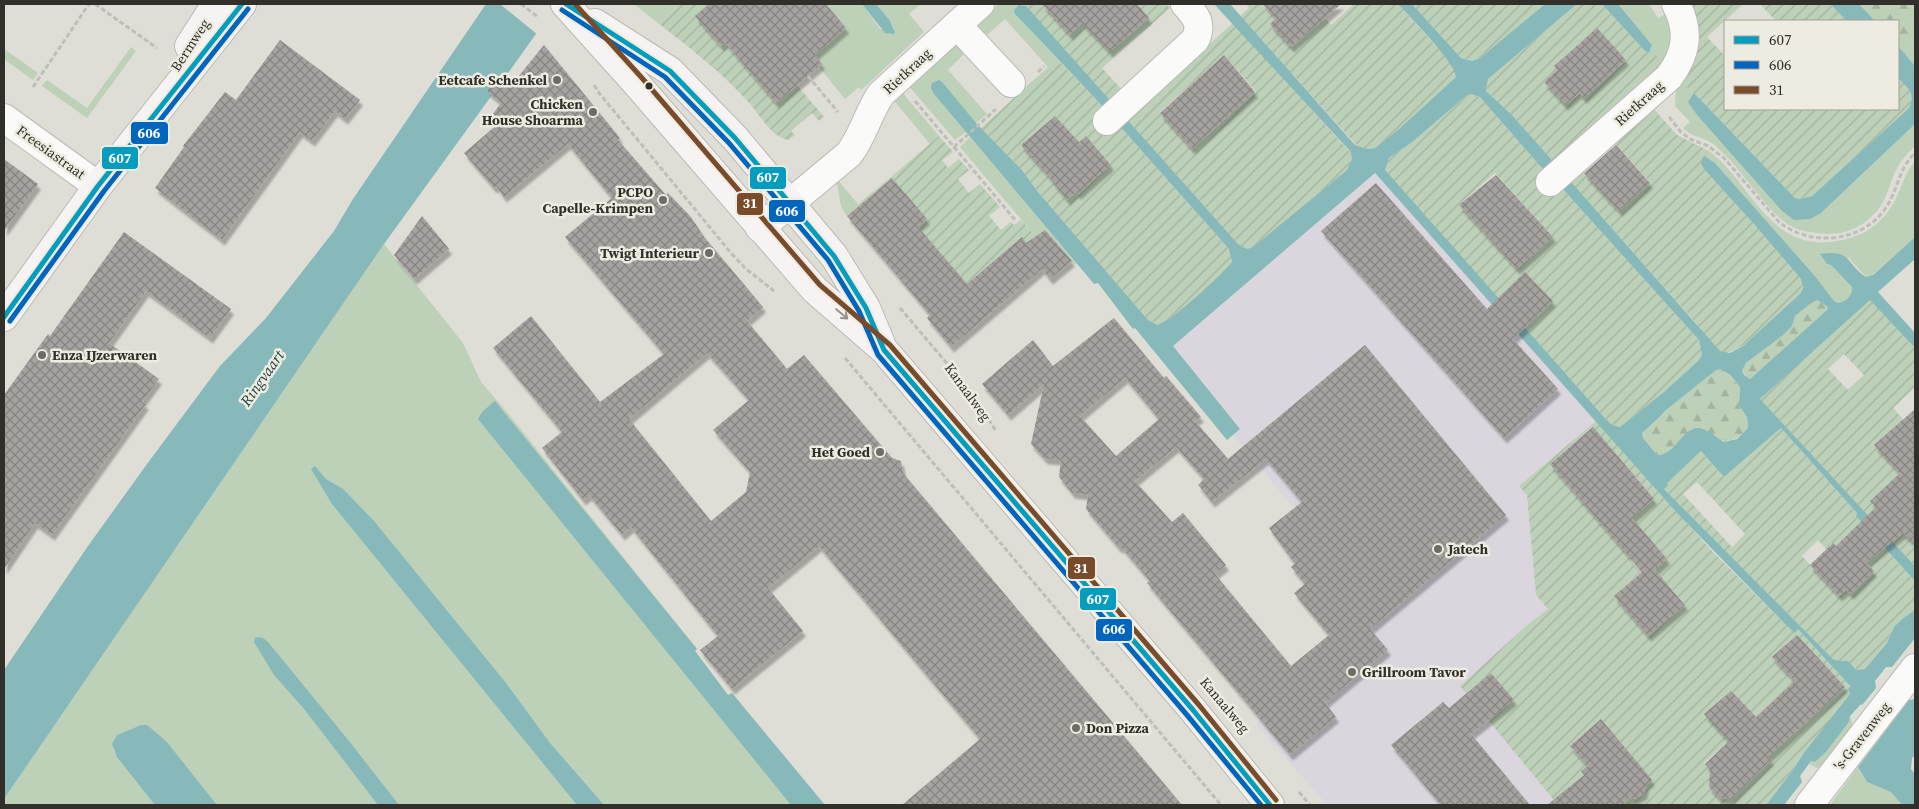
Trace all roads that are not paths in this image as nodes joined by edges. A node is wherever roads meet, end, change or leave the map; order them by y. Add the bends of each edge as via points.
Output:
1 (216, 4) edge
2 (242, 4) edge
3 (565, 4) edge
4 (980, 4) edge
5 (1185, 4) edge
6 (1676, 4) edge
7 (957, 24) junction
8 (1011, 83) dead end
9 (4, 118) edge
10 (1107, 121) dead end
11 (1550, 182) dead end
12 (98, 186) junction
13 (790, 204) junction
14 (760, 228) junction
15 (4, 317) edge
16 (884, 350) junction
17 (1915, 668) edge
18 (1270, 805) edge
19 (1809, 805) edge

1 - 12 main road, Bermweg
2 - 12 main road, Bermweg
3 - 13 main road, Kanaalweg via 670,71 735,138
3 - 14 main road, Kanaalweg
4 - 7 street, Rietkraag
5 - 10 street via 1198,18 1195,40
6 - 11 street, Rietkraag via 1685,29 1681,60 1669,76
7 - 8 street
7 - 13 street, Rietkraag via 881,94 848,154
9 - 12 street, Freesiastraat
12 - 15 main road, Bermweg
13 - 14 street, Rietkraag
13 - 16 main road, Kanaalweg via 850,280
14 -> 16 main road, Kanaalweg via 815,290
16 - 18 main road, Kanaalweg via 1194,710
17 - 19 street, 's-Gravenweg

